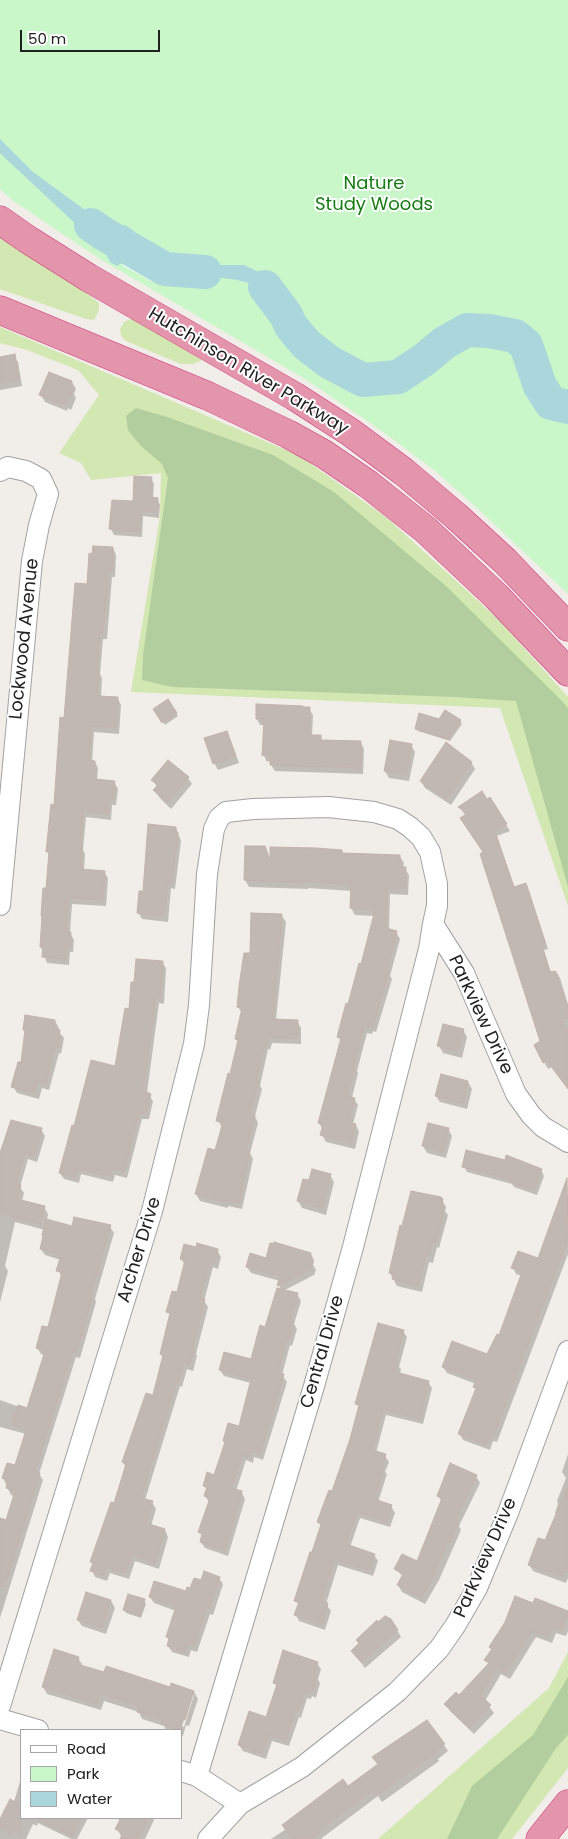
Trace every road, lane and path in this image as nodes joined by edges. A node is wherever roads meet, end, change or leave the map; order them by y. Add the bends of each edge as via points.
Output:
1 (0, 220) edge
2 (0, 310) edge
3 (0, 471) edge
4 (568, 627) edge
5 (568, 672) edge
6 (0, 905) edge
7 (433, 924) junction
8 (568, 1142) edge
9 (568, 1351) edge
10 (0, 1706) edge
11 (0, 1719) edge
12 (35, 1729) edge
13 (189, 1773) edge
14 (240, 1804) junction
15 (568, 1804) edge
16 (208, 1839) edge
17 (540, 1839) edge

1 - 4 highway, Hutchinson River Parkway via 89,278 287,391 350,432 456,516 505,561
2 - 5 highway, Hutchinson River Parkway via 208,396 324,454 426,530 512,612
3 - 6 street, Lockwood Avenue via 8,467 26,471 41,479 48,494 32,561
7 - 8 street, Parkview Drive via 464,973 516,1094 543,1127
7 - 10 street, Archer Drive via 436,884 430,852 421,837 398,819 374,812 328,807 253,809 226,812 219,818 214,829 207,874 194,1044 152,1211
7 - 13 street, Central Drive via 358,1228 319,1368
9 - 14 street, Parkview Drive via 477,1588 439,1649 397,1692 309,1761
11 - 12 street
13 - 14 street
14 - 16 street, Parkview Drive
15 - 17 highway

